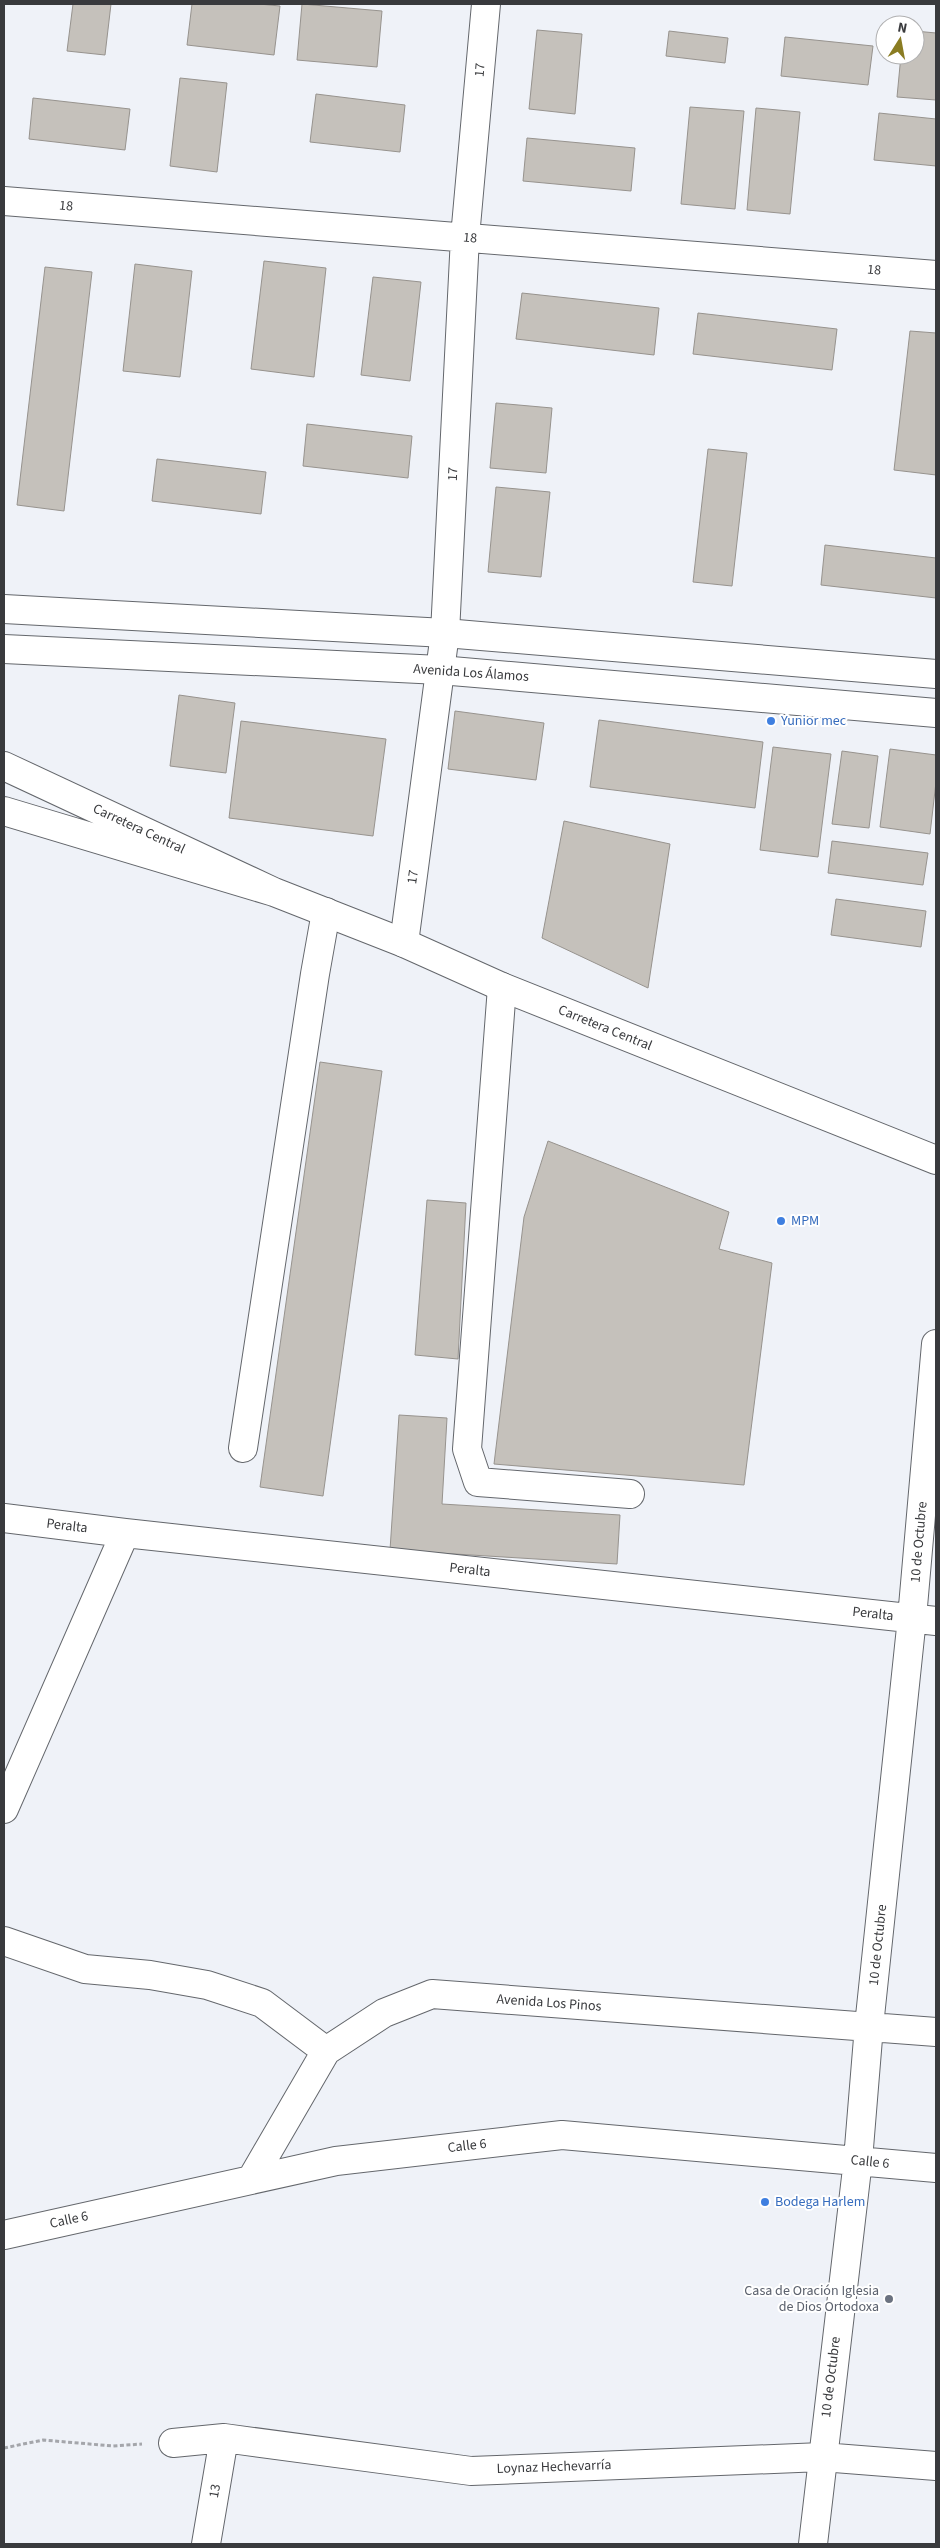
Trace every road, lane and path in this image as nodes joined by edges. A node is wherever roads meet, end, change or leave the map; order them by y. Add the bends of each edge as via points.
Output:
1 (486, 4) edge
2 (4, 201) edge
3 (465, 237) junction
4 (936, 275) edge
5 (4, 609) edge
6 (445, 633) junction
7 (4, 649) edge
8 (440, 670) junction
9 (936, 674) edge
10 (936, 713) edge
11 (4, 766) edge
12 (4, 811) edge
13 (274, 892) junction
14 (326, 912) junction
15 (404, 943) junction
16 (502, 987) junction
17 (936, 1160) edge
18 (936, 1344) edge
19 (244, 1448) dead end
20 (630, 1494) dead end
21 (4, 1518) edge
22 (125, 1533) junction
23 (924, 1619) edge
24 (4, 1809) edge
25 (4, 1941) edge
26 (870, 2026) junction
27 (936, 2032) edge
28 (326, 2051) junction
29 (858, 2160) junction
30 (936, 2168) edge
31 (251, 2180) junction
32 (4, 2235) edge
33 (224, 2438) junction
34 (173, 2443) joint
35 (4, 2448) edge
36 (822, 2457) junction
37 (936, 2466) edge
38 (206, 2544) edge
39 (813, 2544) edge

1 - 3 street, 17
2 - 3 street, 18
3 - 4 street, 18
3 - 6 street, 17
5 - 6 street
6 - 8 street, 17
6 - 9 street
7 - 8 street, Avenida Los Álamos
8 - 10 street, Avenida Los Álamos
8 - 15 street, 17
11 - 13 street, Carretera Central
12 - 13 street, Carretera Central
13 - 14 street, Carretera Central
14 - 15 street, Carretera Central
14 - 19 street
15 - 16 street, Carretera Central
16 - 17 street, Carretera Central
16 - 20 street via 467,1449 478,1482
18 - 23 street, 10 de Octubre
21 - 22 street, Peralta
22 - 23 street, Peralta
22 - 24 street
23 - 26 street, 10 de Octubre
25 - 28 street via 85,1969 150,1975 207,1985 262,2003
26 - 27 street, Avenida Los Pinos
26 - 28 street, Avenida Los Pinos via 432,1994 384,2013
26 - 29 street, 10 de Octubre
28 - 31 street, Avenida Los Pinos
29 - 30 street, Calle 6
29 - 31 street, Calle 6 via 562,2135 336,2161
29 - 36 street, 10 de Octubre
31 - 32 street, Calle 6
33 - 34 street, Loynaz Hechevarría
33 - 36 street, Loynaz Hechevarría via 470,2471
33 - 38 street, 13
34 - 35 path via 113,2446 44,2440
36 - 37 street, Loynaz Hechevarría
36 - 39 street, 10 de Octubre

